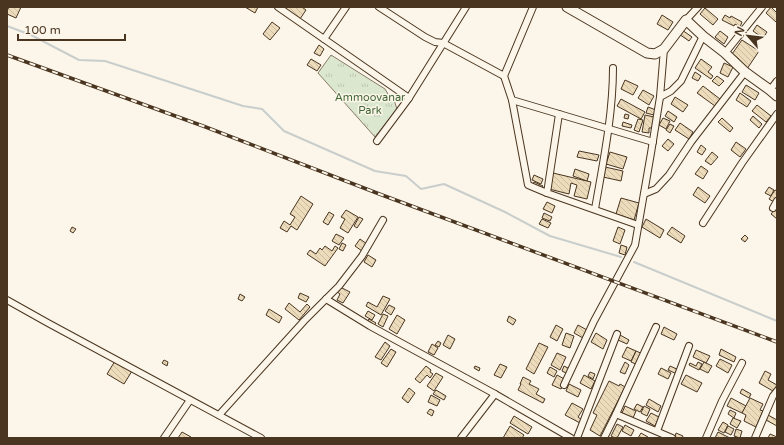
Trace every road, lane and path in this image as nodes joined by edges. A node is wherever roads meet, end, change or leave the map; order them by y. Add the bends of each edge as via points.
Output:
1 (280, 7) edge
2 (346, 7) edge
3 (378, 7) edge
4 (466, 7) edge
5 (533, 7) edge
6 (567, 7) edge
7 (698, 7) edge
8 (762, 7) edge
9 (686, 20) junction
10 (703, 36) junction
11 (324, 39) junction
12 (444, 43) junction
13 (664, 48) junction
14 (725, 53) junction
15 (613, 68) dead end
16 (745, 72) junction
17 (504, 76) junction
18 (777, 81) edge
19 (774, 93) edge
20 (660, 97) junction
21 (408, 98) junction
22 (512, 100) junction
23 (559, 114) junction
24 (777, 114) edge
25 (608, 129) junction
26 (377, 141) dead end
27 (653, 142) junction
28 (547, 193) junction
29 (644, 194) junction
30 (777, 201) edge
31 (773, 208) dead end
32 (595, 209) junction
33 (384, 220) dead end
34 (703, 223) dead end
35 (638, 225) junction
36 (326, 299) junction
37 (7, 300) edge
38 (656, 327) dead end
39 (617, 334) dead end
40 (689, 346) dead end
41 (742, 363) dead end
42 (564, 385) dead end
43 (777, 391) edge
44 (495, 394) junction
45 (190, 400) junction
46 (616, 414) junction
47 (219, 415) junction
48 (657, 431) junction
49 (164, 438) edge
50 (260, 438) edge
51 (461, 438) edge
52 (571, 438) edge
53 (577, 438) edge
54 (604, 438) edge
55 (672, 438) edge
56 (706, 438) edge
57 (755, 438) edge

1 - 11 street
2 - 11 street
3 - 12 street via 425,37
4 - 12 street
5 - 17 street
6 - 13 street via 647,53 655,54
7 - 9 street
8 - 14 street
9 - 10 street
9 - 13 street
10 - 14 street
10 - 20 street via 680,81
11 - 21 street
12 - 17 street
12 - 21 street
13 - 20 street
14 - 16 street
15 - 25 street
16 - 19 street
16 - 29 street via 669,175 656,189
17 - 22 street
18 - 19 street
20 - 27 street
21 - 26 street
22 - 23 street
22 - 28 street via 528,186
23 - 25 street
23 - 28 street
24 - 34 street
25 - 27 street
25 - 32 street
27 - 29 street
28 - 32 street
29 - 35 street
30 - 31 street
32 - 35 street
33 - 36 street via 362,256
35 - 42 street via 635,245 594,321
36 - 44 street
36 - 47 street
37 - 45 street
38 - 46 street
39 - 53 street
40 - 48 street
41 - 56 street
43 - 57 street
44 - 51 street
44 - 52 street
45 - 47 street
45 - 49 street
46 - 48 street
46 - 54 street
47 - 50 street
48 - 55 street

